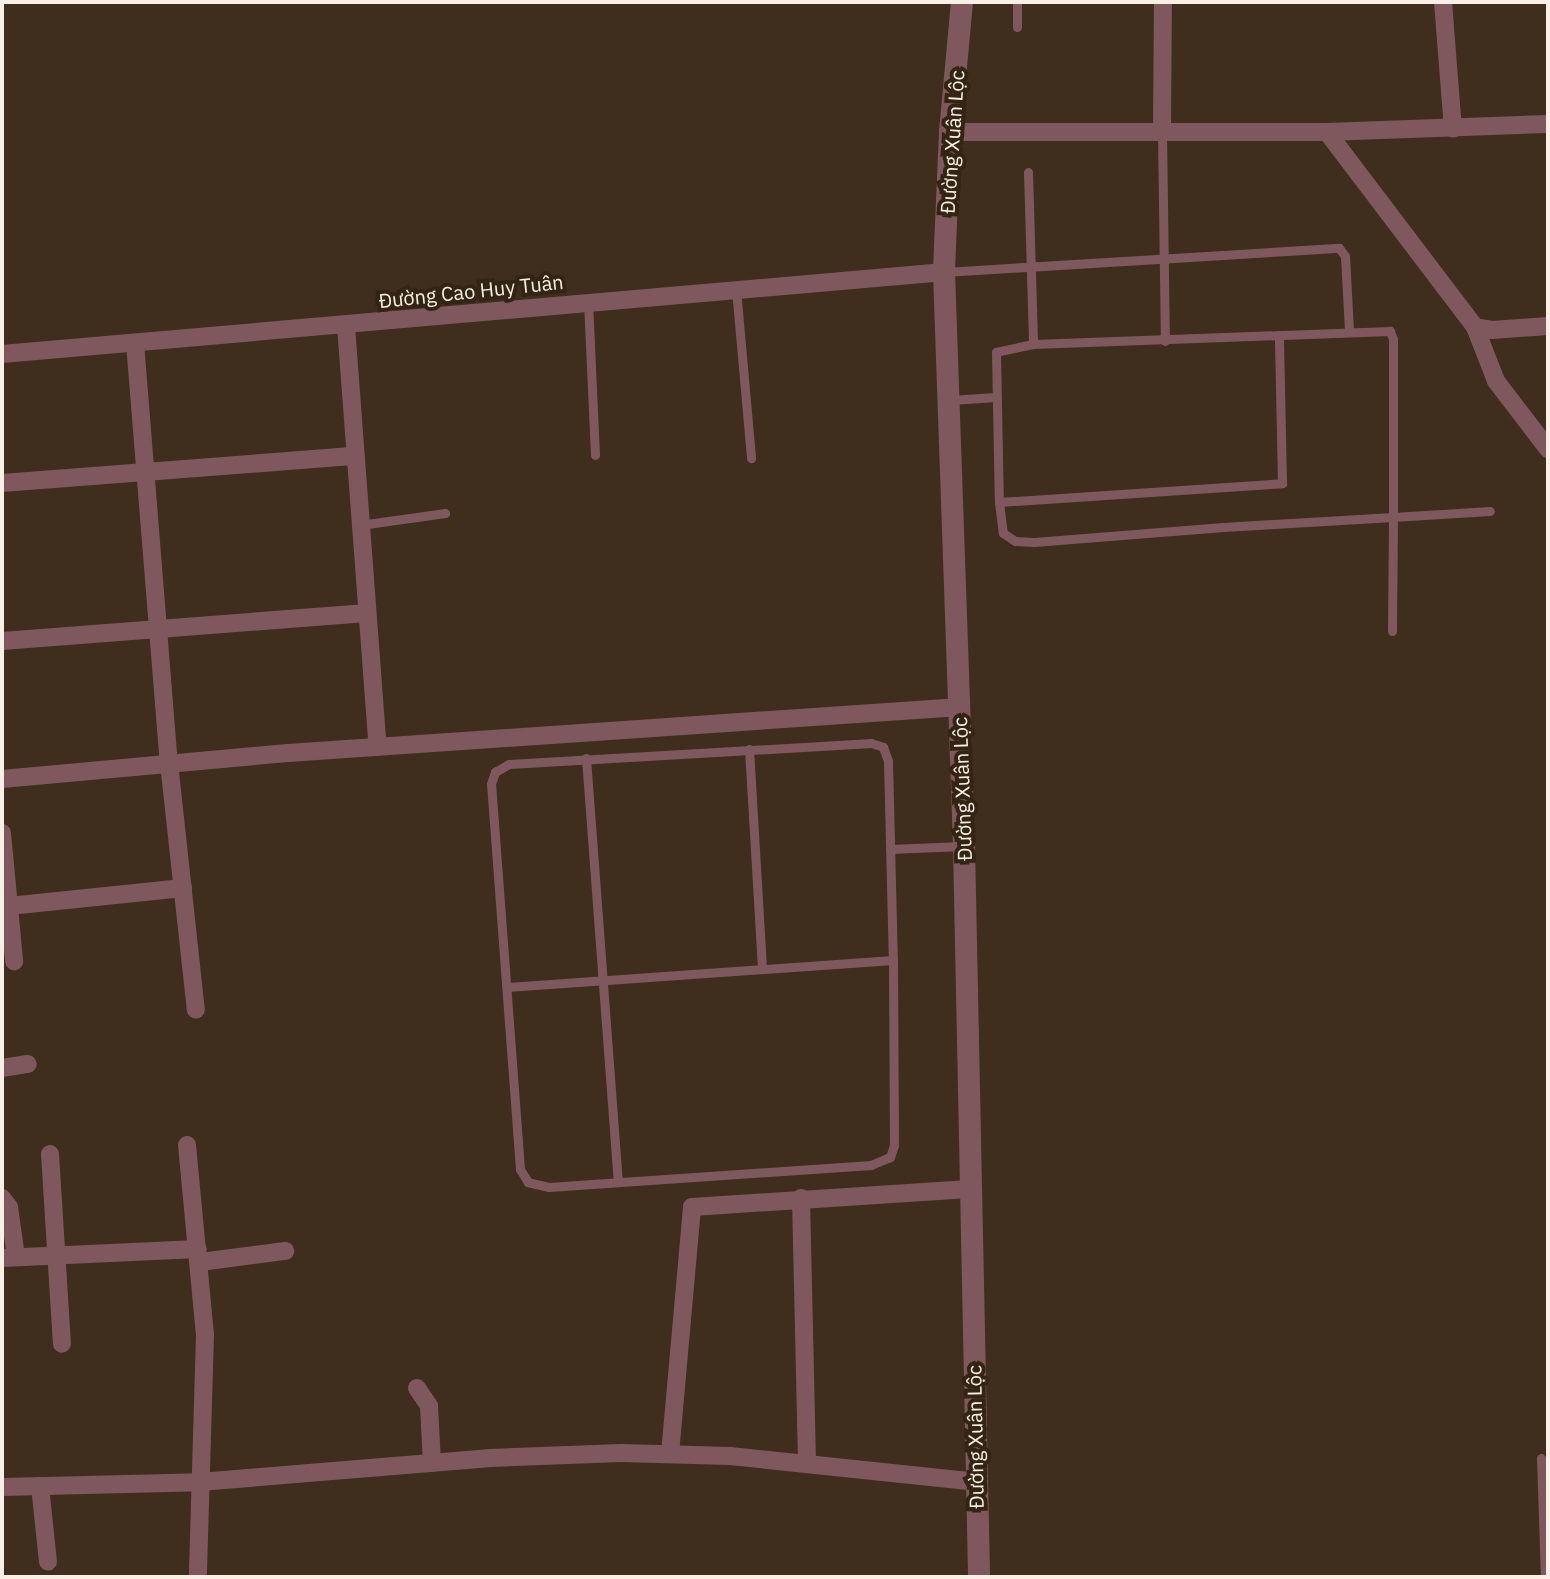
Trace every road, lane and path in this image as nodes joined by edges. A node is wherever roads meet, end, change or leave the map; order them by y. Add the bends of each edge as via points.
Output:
1 (962, 2) edge
2 (1017, 2) edge
3 (1163, 2) edge
4 (1443, 2) edge
5 (1017, 27) dead end
6 (1548, 124) edge
7 (1453, 129) junction
8 (950, 132) junction
9 (1162, 132) junction
10 (1327, 132) junction
11 (1028, 172) dead end
12 (1162, 258) junction
13 (1031, 264) junction
14 (944, 272) junction
15 (736, 289) junction
16 (588, 301) junction
17 (346, 326) junction
18 (1548, 326) edge
19 (1484, 328) junction
20 (1349, 331) junction
21 (1279, 335) junction
22 (1165, 341) junction
23 (135, 343) junction
24 (1033, 344) junction
25 (2, 354) edge
26 (996, 397) junction
27 (947, 400) junction
28 (1540, 428) edge
29 (1548, 449) edge
30 (595, 455) dead end
31 (355, 456) junction
32 (751, 458) dead end
33 (147, 472) junction
34 (2, 483) edge
35 (999, 502) junction
36 (1490, 511) dead end
37 (445, 513) dead end
38 (1393, 517) junction
39 (360, 525) junction
40 (367, 613) junction
41 (159, 627) junction
42 (1392, 631) dead end
43 (2, 641) edge
44 (960, 707) junction
45 (378, 747) junction
46 (749, 749) junction
47 (586, 758) junction
48 (169, 763) junction
49 (2, 779) edge
50 (2, 833) edge
51 (964, 846) junction
52 (890, 849) junction
53 (183, 888) junction
54 (9, 906) junction
55 (893, 960) junction
56 (14, 961) dead end
57 (762, 969) junction
58 (605, 981) junction
59 (507, 987) junction
60 (196, 1010) dead end
61 (28, 1064) dead end
62 (2, 1068) edge
63 (187, 1145) dead end
64 (50, 1154) dead end
65 (618, 1180) junction
66 (969, 1189) junction
67 (2, 1198) edge
68 (801, 1198) junction
69 (285, 1251) dead end
70 (59, 1255) junction
71 (199, 1256) junction
72 (9, 1258) edge
73 (62, 1344) dead end
74 (417, 1388) dead end
75 (670, 1454) junction
76 (1541, 1458) dead end
77 (432, 1463) junction
78 (807, 1464) junction
79 (200, 1482) junction
80 (976, 1482) junction
81 (40, 1486) junction
82 (2, 1487) edge
83 (1546, 1524) edge
84 (48, 1562) dead end
85 (198, 1577) edge
86 (979, 1577) edge
87 (1545, 1577) edge

1 - 8 street, Đường Xuân Lộc
2 - 5 lane
3 - 9 street
4 - 7 street
6 - 7 street
7 - 10 street
8 - 9 street
8 - 14 street, Đường Xuân Lộc
9 - 10 street
9 - 12 lane
10 - 19 street
11 - 13 lane
12 - 13 lane
12 - 20 lane via 1339,248 1345,256
12 - 22 lane
13 - 14 lane
13 - 24 lane
14 - 15 street, Đường Cao Huy Tuân
14 - 27 street, Đường Xuân Lộc
15 - 16 street, Đường Cao Huy Tuân
15 - 32 lane
16 - 17 street, Đường Cao Huy Tuân
16 - 30 lane
17 - 23 street, Đường Cao Huy Tuân
17 - 31 street
18 - 19 street
19 - 28 street via 1496,381
20 - 21 lane
20 - 38 lane via 1392,333
21 - 22 lane
21 - 35 lane via 1282,483
22 - 24 lane
23 - 25 street, Đường Cao Huy Tuân
23 - 33 street
24 - 26 lane via 996,352
26 - 27 lane
26 - 35 lane
27 - 44 street, Đường Xuân Lộc
28 - 29 street
31 - 33 street
31 - 39 street
33 - 34 street
33 - 41 street
35 - 38 lane via 1006,538 1034,542
36 - 38 lane
37 - 39 lane
38 - 42 lane
39 - 40 street
40 - 41 street
40 - 45 street
41 - 43 street
41 - 48 street
44 - 45 street
44 - 51 street, Đường Xuân Lộc
45 - 48 street
46 - 47 lane
46 - 52 lane via 871,743 883,747 888,761
46 - 57 lane
47 - 58 lane
47 - 59 lane via 503,765 492,777
48 - 49 street
48 - 53 street
50 - 54 street
51 - 52 lane
51 - 66 street, Đường Xuân Lộc
52 - 55 lane
53 - 54 street
53 - 60 street
54 - 56 street
55 - 57 lane
55 - 65 lane via 894,1145 885,1161
57 - 58 lane
58 - 59 lane
58 - 65 lane
59 - 65 lane via 524,1179 542,1187
61 - 62 street
63 - 71 street
64 - 70 street
66 - 68 street
66 - 80 street, Đường Xuân Lộc
67 - 72 street via 9,1207
68 - 75 street via 692,1207
68 - 78 street
69 - 71 street
70 - 71 street
70 - 72 street
70 - 73 street
71 - 79 street via 205,1335
74 - 77 street via 429,1406
75 - 77 street
75 - 78 street
76 - 83 lane
77 - 79 street
78 - 80 street
79 - 81 street
79 - 85 street
80 - 86 street, Đường Xuân Lộc
81 - 82 street
81 - 84 street
83 - 87 lane

